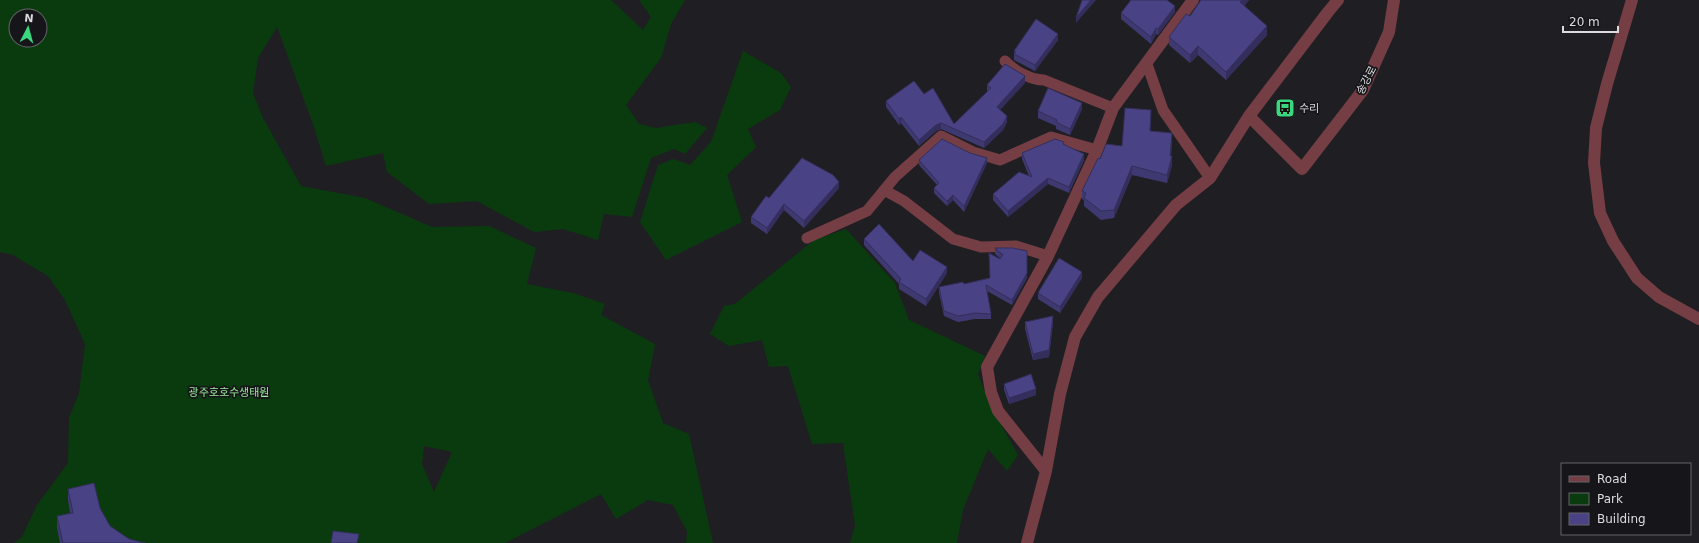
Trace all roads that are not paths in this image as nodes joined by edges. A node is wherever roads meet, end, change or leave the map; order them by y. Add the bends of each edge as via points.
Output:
1 (1193, 0) edge
2 (1338, 0) edge
3 (1394, 0) edge
4 (1632, 0) edge
5 (1005, 61) dead end
6 (1147, 64) junction
7 (1113, 108) junction
8 (1249, 116) junction
9 (1097, 150) junction
10 (1210, 178) junction
11 (884, 190) junction
12 (807, 238) dead end
13 (1048, 256) junction
14 (1699, 319) edge
15 (1046, 471) junction
16 (1027, 543) edge

1 - 6 street
2 - 8 street
3 - 8 street, 송강로 via 1389,32 1363,90 1302,169
4 - 14 street via 1596,128 1594,162 1600,213 1613,241 1636,278 1659,297
5 - 7 lane via 1035,80 1044,80
6 - 7 street
6 - 10 lane via 1163,110
7 - 9 street
8 - 10 street
9 - 11 lane via 1050,137 1000,160 973,152 942,136 895,177
9 - 13 street
10 - 15 street via 1176,205 1098,297 1075,337 1060,394
11 - 12 lane via 867,211
11 - 13 lane via 904,201 954,238 981,247 1016,246
13 - 15 street via 988,367 991,392 998,411
15 - 16 street

